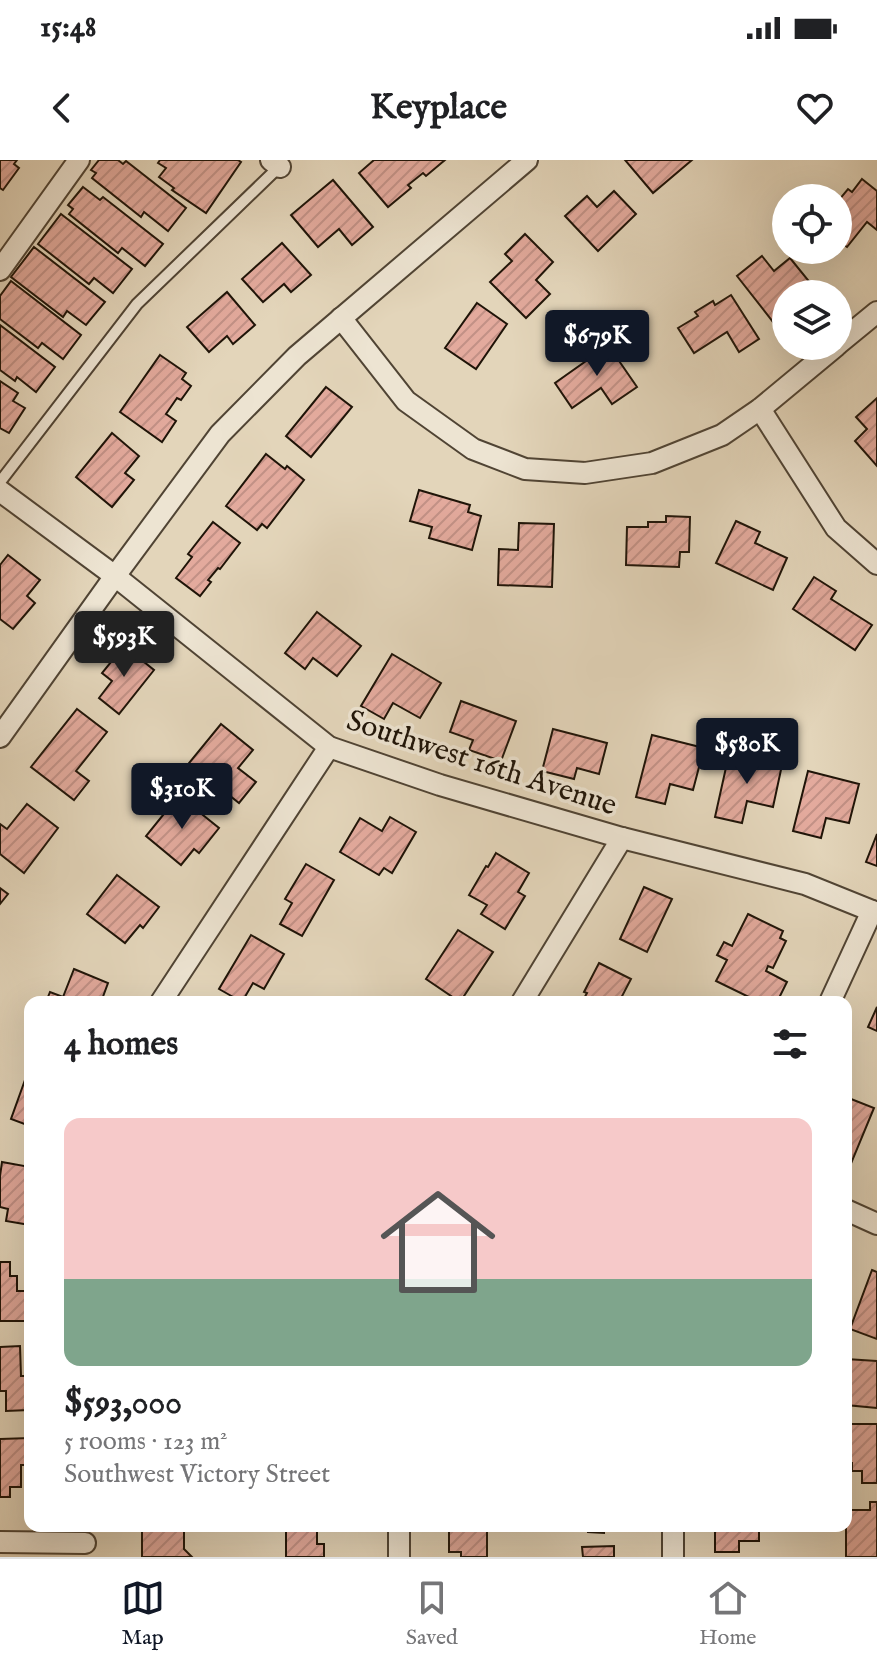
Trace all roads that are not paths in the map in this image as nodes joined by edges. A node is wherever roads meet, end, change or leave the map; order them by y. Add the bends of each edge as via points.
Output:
1 (79, 160) edge
2 (527, 160) edge
3 (279, 162) edge
4 (0, 270) edge
5 (877, 312) edge
6 (341, 318) junction
7 (852, 333) edge
8 (819, 360) edge
9 (760, 409) junction
10 (0, 482) edge
11 (0, 491) edge
12 (877, 564) edge
13 (115, 576) junction
14 (0, 737) edge
15 (329, 747) junction
16 (622, 838) junction
17 (874, 912) edge
18 (165, 996) edge
19 (526, 996) edge
20 (833, 996) edge
21 (852, 1213) edge
22 (877, 1224) edge
23 (399, 1532) edge
24 (673, 1532) edge
25 (0, 1542) edge
26 (85, 1542) edge
27 (399, 1557) edge
28 (673, 1557) edge

1 - 4 street
2 - 6 street
3 - 10 lane via 137,304
5 - 7 street
6 - 9 street via 406,401 473,449 525,469 585,473 652,463 722,435
6 - 13 street via 220,434
8 - 9 street
9 - 12 street via 836,528
11 - 13 street, Southwest 16th Avenue
13 - 14 street
13 - 15 street, Southwest 16th Avenue
15 - 16 street, Southwest 16th Avenue
15 - 18 street
16 - 17 street, Southwest 16th Avenue via 805,884
16 - 19 street
17 - 20 street
21 - 22 street
23 - 27 street
24 - 28 street
25 - 26 street

